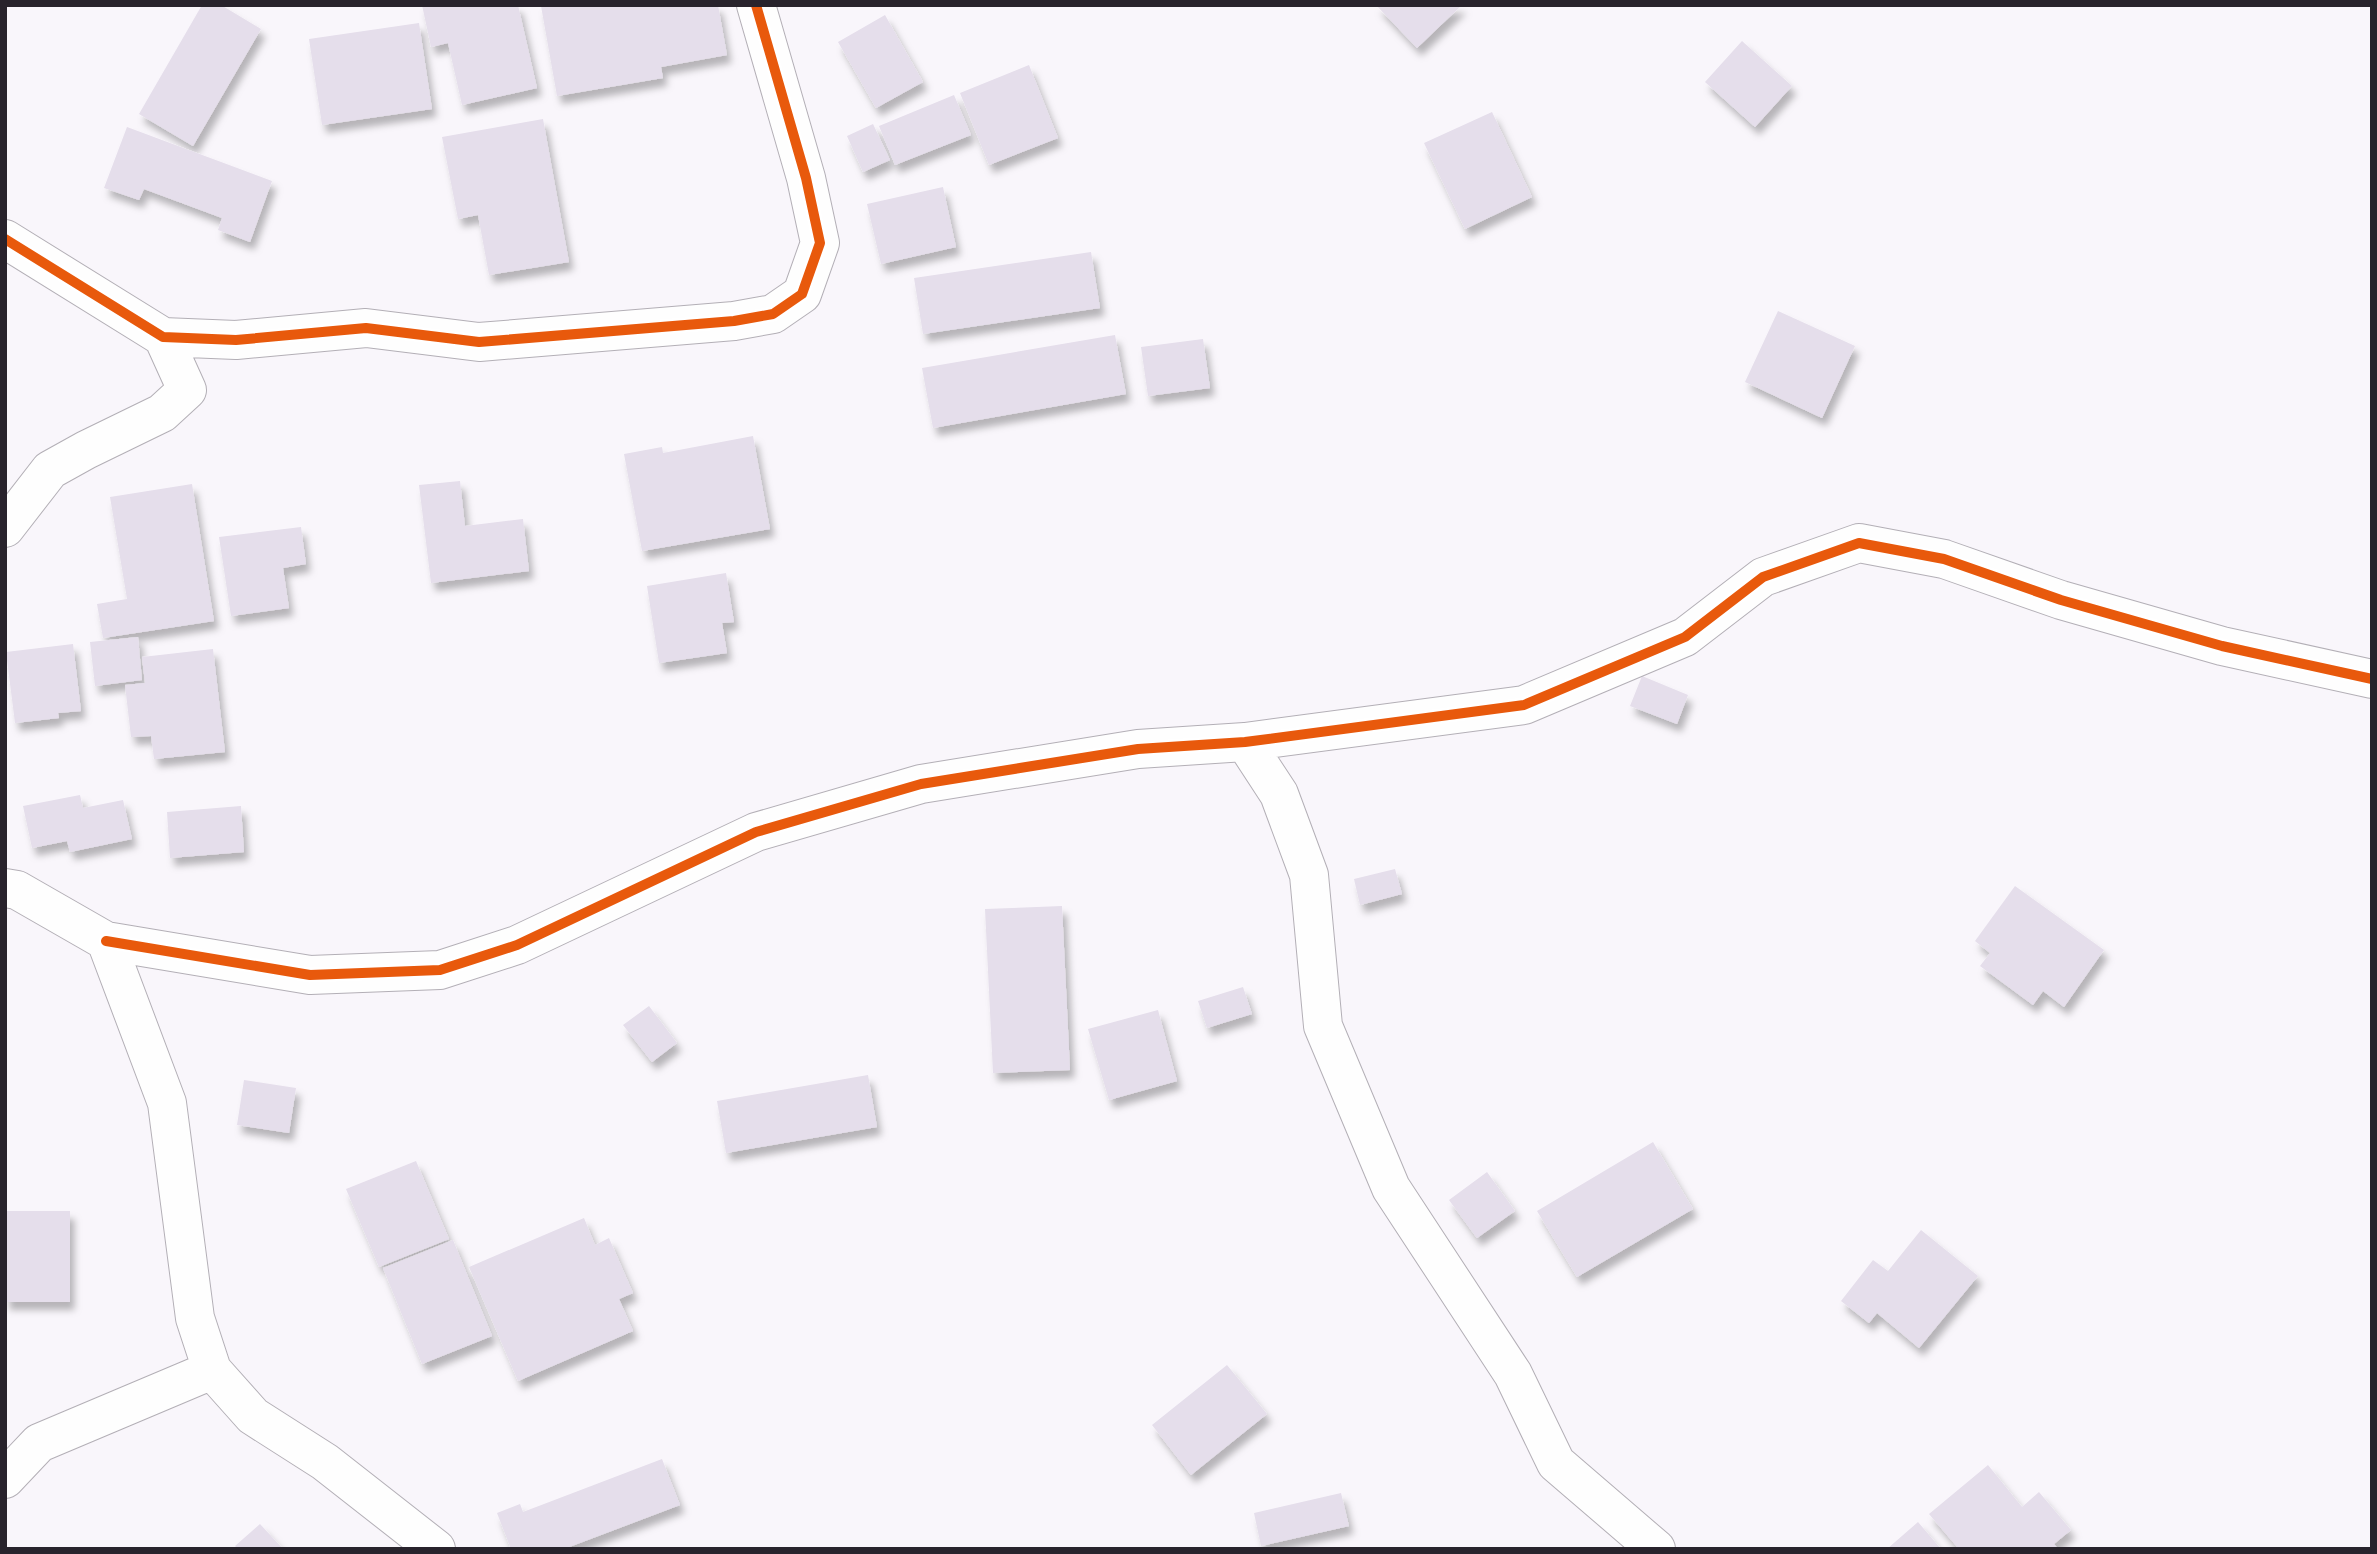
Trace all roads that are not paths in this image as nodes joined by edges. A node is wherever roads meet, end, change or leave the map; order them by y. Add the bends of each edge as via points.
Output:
1 (756, 5) edge
2 (5, 239) edge
3 (163, 337) junction
4 (5, 528) edge
5 (2372, 679) edge
6 (1245, 742) junction
7 (5, 888) edge
8 (106, 941) junction
9 (212, 1370) junction
10 (5, 1479) edge
11 (436, 1549) edge
12 (1656, 1549) edge

1 - 3 street via 820,243 802,294 773,314 479,342 366,328 236,340
2 - 3 street
3 - 4 street via 187,390 162,413 50,470
5 - 6 street via 2221,646 2061,600 1944,559 1859,543 1763,577 1685,637 1524,705
6 - 8 street via 1138,749 921,784 756,832 517,945 440,970 310,975
6 - 12 street via 1279,794 1310,876 1323,1026 1391,1188 1513,1374 1556,1463
7 - 8 street via 17,890
8 - 9 street via 167,1103 195,1318
9 - 10 street via 39,1443
9 - 11 street via 253,1416 325,1462

